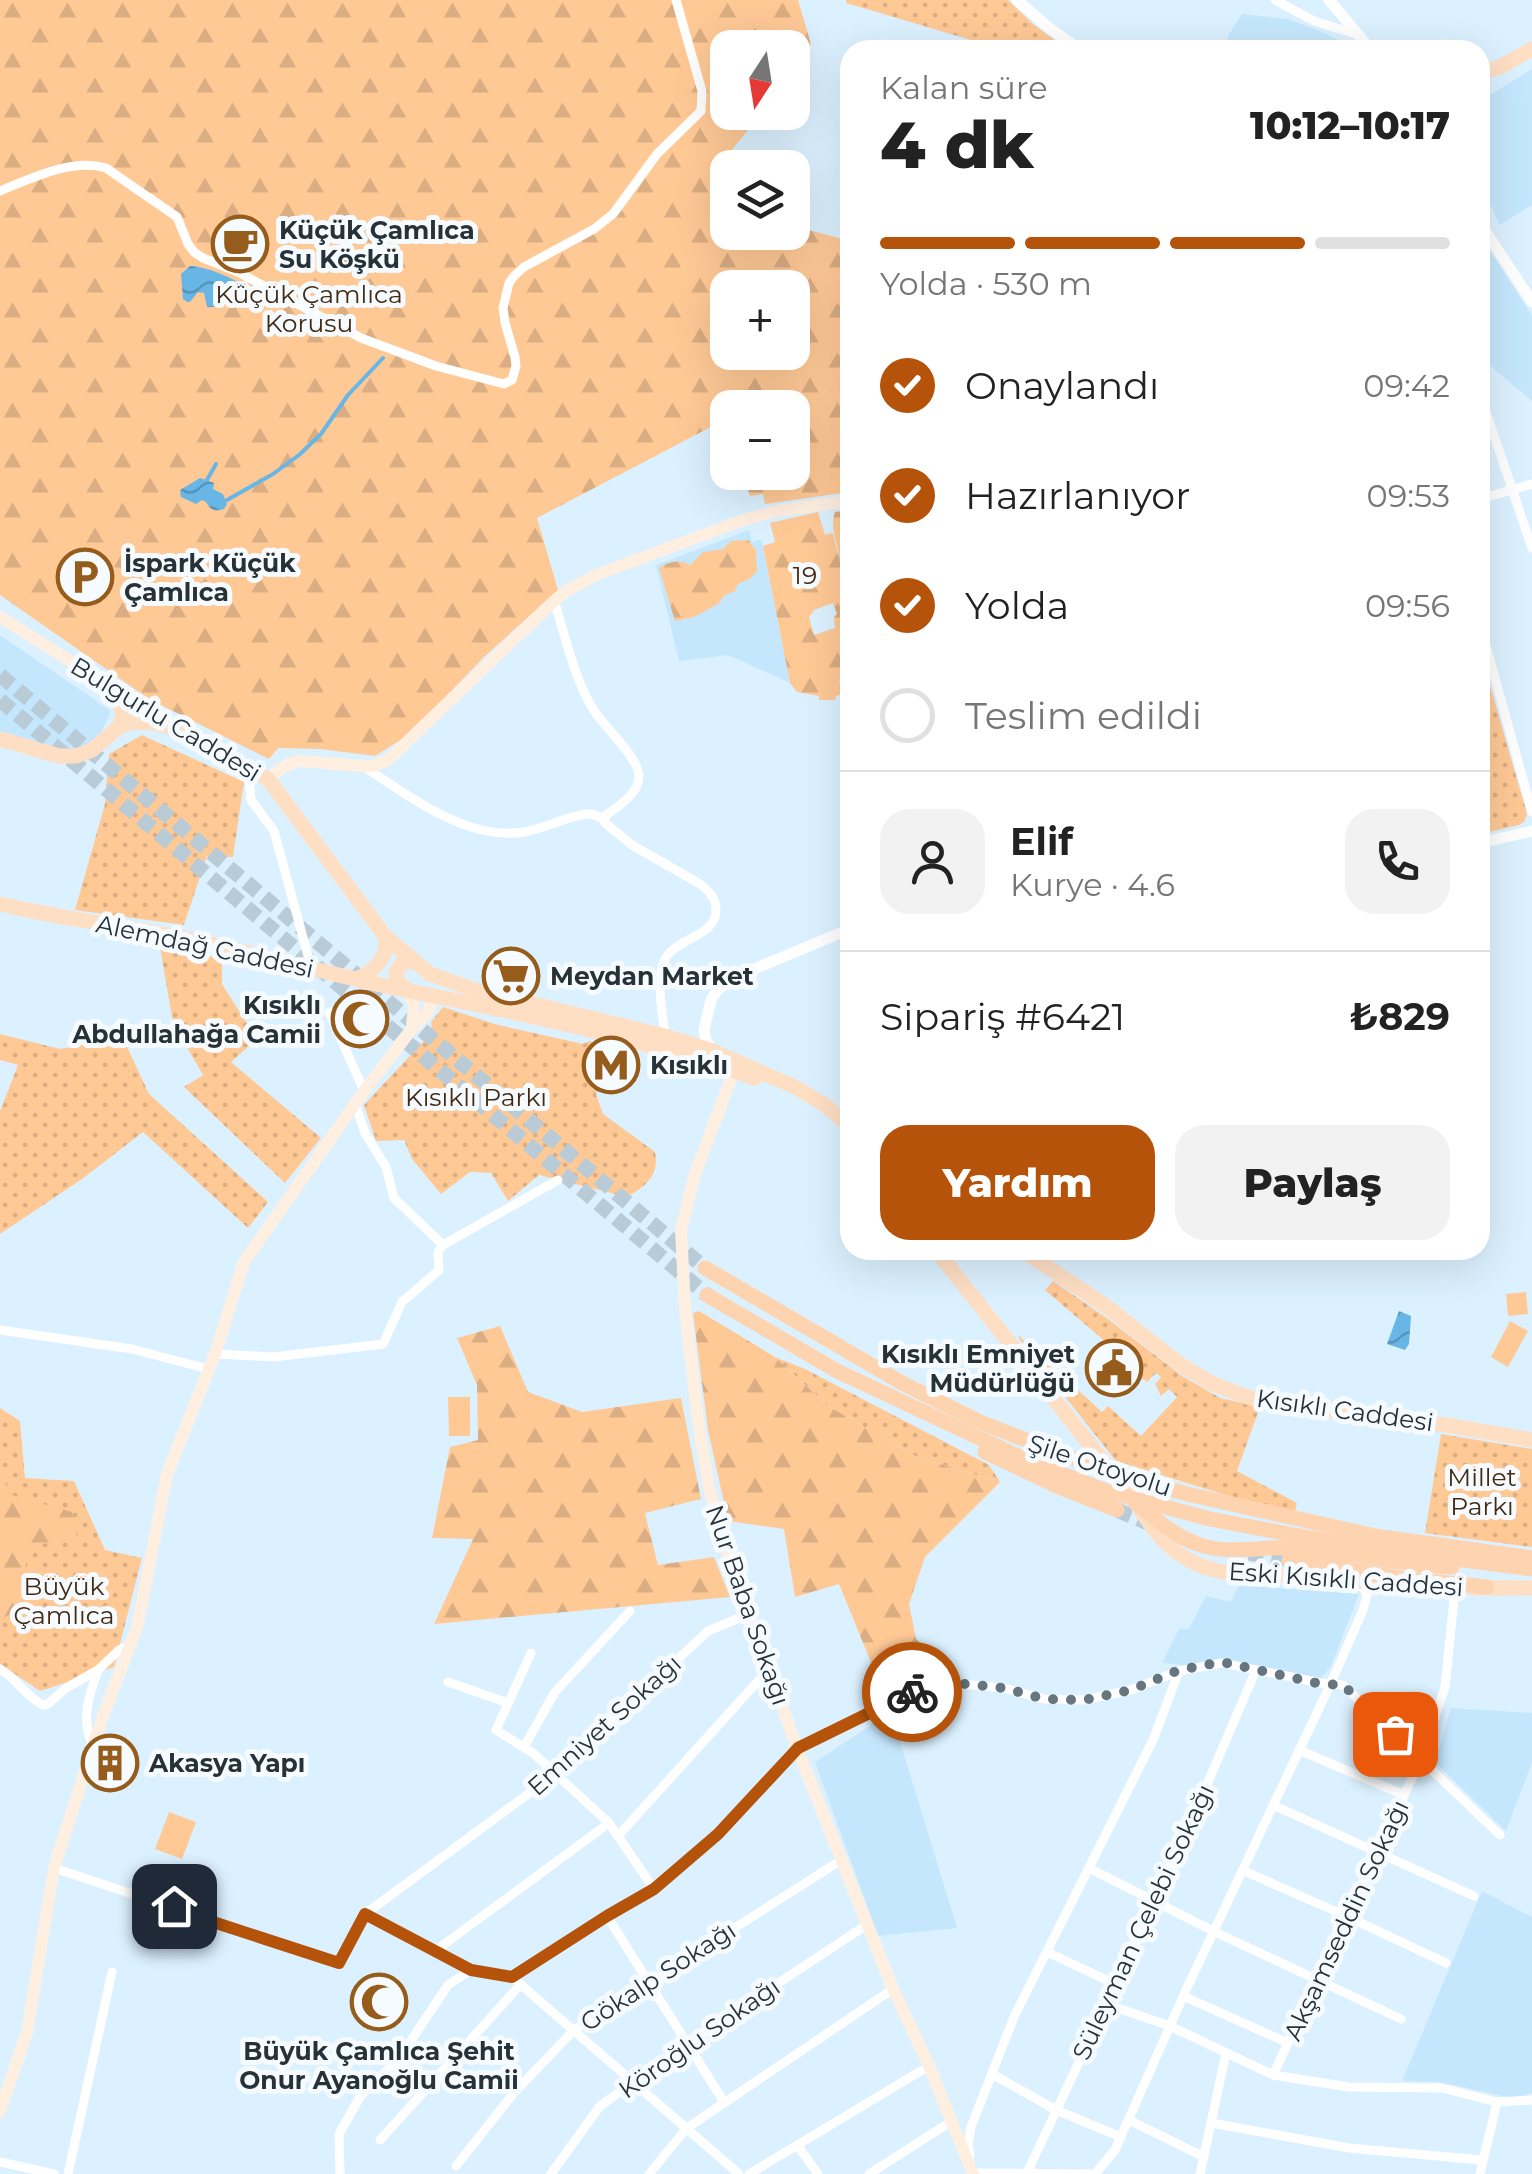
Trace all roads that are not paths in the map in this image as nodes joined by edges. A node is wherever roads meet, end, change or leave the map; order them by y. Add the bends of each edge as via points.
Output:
1 (676, 0) edge
2 (1018, 0) edge
3 (1275, 0) edge
4 (1329, 0) edge
5 (1358, 35) junction
6 (1066, 40) edge
7 (1362, 40) edge
8 (1532, 49) edge
9 (1500, 67) junction
10 (1490, 70) edge
11 (1490, 76) edge
12 (0, 190) edge
13 (1490, 237) edge
14 (1532, 302) edge
15 (1490, 423) edge
16 (1532, 484) edge
17 (1513, 489) junction
18 (1490, 496) edge
19 (840, 502) edge
20 (1532, 548) edge
21 (554, 601) junction
22 (0, 617) edge
23 (1490, 660) edge
24 (117, 692) junction
25 (119, 727) junction
26 (181, 730) junction
27 (0, 739) edge
28 (364, 766) junction
29 (248, 768) junction
30 (268, 779) junction
31 (1532, 812) edge
32 (604, 819) junction
33 (1532, 831) edge
34 (1490, 842) edge
35 (0, 904) edge
36 (840, 934) edge
37 (386, 936) junction
38 (413, 961) junction
39 (311, 968) junction
40 (430, 974) junction
41 (357, 979) junction
42 (409, 991) junction
43 (436, 996) junction
44 (329, 1012) dead end
45 (412, 1029) junction
46 (665, 1036) junction
47 (713, 1051) junction
48 (736, 1066) junction
49 (364, 1091) junction
50 (356, 1104) junction
51 (840, 1118) edge
52 (840, 1130) edge
53 (558, 1180) dead end
54 (444, 1245) junction
55 (944, 1260) edge
56 (1037, 1260) edge
57 (705, 1268) tunnel mouth
58 (707, 1296) tunnel mouth
59 (0, 1330) edge
60 (214, 1354) junction
61 (208, 1369) junction
62 (837, 1371) junction
63 (1532, 1440) edge
64 (1136, 1503) junction
65 (1118, 1510) tunnel mouth
66 (1532, 1558) edge
67 (1289, 1560) tunnel mouth
68 (1532, 1570) edge
69 (1349, 1581) junction
70 (1487, 1586) junction
71 (1532, 1588) edge
72 (1455, 1590) junction
73 (630, 1611) dead end
74 (749, 1614) junction
75 (132, 1645) junction
76 (531, 1653) dead end
77 (0, 1669) edge
78 (769, 1669) junction
79 (98, 1670) junction
80 (1179, 1670) junction
81 (1256, 1670) junction
82 (448, 1682) dead end
83 (1331, 1683) junction
84 (508, 1703) junction
85 (93, 1745) junction
86 (524, 1748) junction
87 (798, 1748) junction
88 (1299, 1750) junction
89 (1421, 1759) junction
90 (554, 1774) junction
91 (1404, 1795) junction
92 (1273, 1805) junction
93 (609, 1823) junction
94 (618, 1836) junction
95 (1500, 1836) dead end
96 (1376, 1852) junction
97 (842, 1858) junction
98 (54, 1868) junction
99 (1089, 1868) junction
100 (1242, 1870) junction
101 (654, 1889) junction
102 (1474, 1896) dead end
103 (1154, 1902) junction
104 (365, 1914) junction
105 (607, 1916) junction
106 (1346, 1916) junction
107 (868, 1924) junction
108 (1213, 1932) junction
109 (435, 1952) junction
110 (1047, 1952) junction
111 (1446, 1963) dead end
112 (471, 1970) junction
113 (112, 1972) dead end
114 (1317, 1978) junction
115 (517, 1981) junction
116 (648, 1982) junction
117 (1115, 1984) junction
118 (893, 1989) junction
119 (1183, 1996) junction
120 (1106, 2004) junction
121 (1401, 2019) dead end
122 (1170, 2026) junction
123 (574, 2030) junction
124 (686, 2044) junction
125 (1288, 2044) junction
126 (1226, 2053) junction
127 (930, 2066) junction
128 (992, 2074) junction
129 (1274, 2075) junction
130 (634, 2081) junction
131 (1532, 2100) edge
132 (724, 2102) junction
133 (1497, 2102) junction
134 (1056, 2110) junction
135 (0, 2111) edge
136 (1128, 2120) junction
137 (952, 2121) junction
138 (1211, 2122) junction
139 (687, 2128) junction
140 (1121, 2137) junction
141 (380, 2140) dead end
142 (798, 2145) junction
143 (1204, 2156) junction
144 (1482, 2160) junction
145 (0, 2162) edge
146 (456, 2166) dead end
147 (1026, 2173) edge
148 (54, 2174) edge
149 (68, 2174) edge
150 (340, 2174) edge
151 (550, 2174) edge
152 (649, 2174) edge
153 (739, 2174) edge
154 (749, 2174) edge
155 (818, 2174) edge
156 (869, 2174) edge
157 (972, 2174) edge
158 (1096, 2174) edge
159 (1200, 2174) edge
160 (1480, 2174) edge

1 - 12 street via 702,91 701,111 613,214 514,276 504,308 516,366 504,384 360,338 204,258 188,244 176,218 106,168 79,165
2 - 6 street
3 - 5 street
4 - 5 street
5 - 7 street
8 - 9 main road
9 - 10 main road
9 - 11 main road
13 - 14 street
15 - 17 street
16 - 17 street
17 - 18 street
17 - 20 street
19 - 21 main road via 740,521 596,575
21 - 28 main road via 397,753
21 - 32 street via 586,696 639,770 631,796
22 - 24 main road, Bulgurlu Caddesi
23 - 31 street
24 - 25 main road
24 - 26 main road, Bulgurlu Caddesi
25 - 26 main road via 153,723
25 - 27 main road via 76,756
26 - 29 main road, Bulgurlu Caddesi
28 - 30 main road via 300,762
28 - 32 street via 479,830 530,831 586,814
29 - 30 main road, Bulgurlu Caddesi
29 - 39 street via 251,800 274,831
30 - 37 main road, Bulgurlu Caddesi
32 - 46 street via 710,892 715,902 708,928 663,960
33 - 34 street
35 - 39 main road, Alemdağ Caddesi
36 - 47 street via 718,989 704,1030
37 - 38 main road
37 - 41 main road via 384,955
38 - 40 main road
38 - 42 main road via 396,972 396,981
39 - 41 main road, Alemdağ Caddesi
40 - 43 main road
40 - 46 main road
41 - 42 main road, Alemdağ Caddesi
42 - 43 main road, Alemdağ Caddesi
42 - 45 main road
43 - 45 main road
43 - 48 main road
44 - 49 street
45 - 49 main road
46 - 47 main road
47 - 48 main road
48 - 51 main road via 797,1088
48 - 52 main road
48 - 74 main road, Nur Baba Sokağı via 694,1174 681,1230 709,1487
49 - 50 main road
50 - 54 street via 394,1198
50 - 60 main road via 244,1262
53 - 54 street
54 - 60 street via 440,1270 402,1302 382,1344 274,1357
55 - 64 main road, Eski Kısıklı Caddesi
56 - 63 main road, Kısıklı Caddesi via 1181,1365 1229,1390 1281,1404
57 - 66 highway, Şile Otoyolu via 902,1383 1092,1466 1375,1536
58 - 62 highway, Şile Otoyolu
59 - 61 street via 132,1349
60 - 61 main road
61 - 75 main road via 167,1474
62 - 65 highway via 1020,1470
62 - 68 highway, Şile Otoyolu via 1110,1492 1294,1535
64 - 68 highway via 1184,1538 1216,1549 1289,1548 1424,1566
64 - 69 main road, Eski Kısıklı Caddesi via 1164,1543 1198,1564 1230,1573
67 - 70 highway
69 - 72 main road, Eski Kısıklı Caddesi
69 - 83 street via 1367,1596
70 - 71 main road, Eski Kısıklı Caddesi
70 - 72 main road, Eski Kısıklı Caddesi
72 - 89 street, Akşamseddin Sokağı via 1445,1687
73 - 86 street via 555,1692
74 - 78 main road, Nur Baba Sokağı
74 - 90 street, Emniyet Sokağı via 708,1631
75 - 79 street
75 - 85 main road
76 - 84 street
77 - 79 street via 43,1705
78 - 87 main road, Nur Baba Sokağı
78 - 94 street
79 - 85 street via 85,1723
80 - 81 street via 1222,1662
80 - 87 street via 1084,1700 936,1684
80 - 99 street via 1153,1740
81 - 83 street
81 - 103 street, Süleyman Çelebi Sokağı
82 - 84 street
83 - 88 street
83 - 89 street via 1343,1685
84 - 86 street via 496,1730
85 - 98 main road
86 - 90 street
87 - 97 main road, Nur Baba Sokağı
87 - 101 street via 718,1834
88 - 91 street
88 - 92 street
89 - 91 street, Akşamseddin Sokağı
89 - 95 street
90 - 93 street
90 - 104 street, Emniyet Sokağı
91 - 96 street, Akşamseddin Sokağı
92 - 96 street
92 - 100 street
93 - 94 street
93 - 109 street
94 - 101 street
96 - 102 street
96 - 106 street, Akşamseddin Sokağı
97 - 107 main road, Nur Baba Sokağı
97 - 116 street, Gökalp Sokağı
98 - 104 street via 339,1963
98 - 135 main road via 27,2032
99 - 103 street
99 - 110 street
100 - 106 street
100 - 108 street
101 - 105 street
103 - 108 street
103 - 117 street, Süleyman Çelebi Sokağı
104 - 109 street
105 - 115 street
105 - 116 street
106 - 111 street
106 - 114 street, Akşamseddin Sokağı
107 - 118 main road, Nur Baba Sokağı
107 - 124 street, Köroğlu Sokağı
108 - 114 street
108 - 119 street
109 - 112 street
110 - 117 street
110 - 128 street
112 - 115 street
112 - 150 street via 448,1985 398,2060 362,2095 340,2134
113 - 149 street
114 - 121 street
114 - 125 street, Akşamseddin Sokağı
115 - 123 street
115 - 141 street
116 - 123 street, Gökalp Sokağı
116 - 124 street
117 - 120 street, Süleyman Çelebi Sokağı
118 - 127 main road, Nur Baba Sokağı
118 - 132 street
119 - 122 street
119 - 125 street
120 - 122 street
120 - 134 street, Süleyman Çelebi Sokağı
122 - 126 street
122 - 136 street
123 - 130 street
123 - 146 street, Gökalp Sokağı
124 - 130 street, Köroğlu Sokağı
124 - 132 street
125 - 129 street, Akşamseddin Sokağı
126 - 129 street
126 - 138 street
127 - 137 main road, Nur Baba Sokağı
127 - 142 street
128 - 134 street
128 - 157 street via 971,2127
129 - 133 street via 1349,2087 1442,2088
130 - 139 street
130 - 151 street, Köroğlu Sokağı via 600,2106
131 - 133 street
132 - 139 street
133 - 144 street
134 - 140 street
134 - 147 street, Süleyman Çelebi Sokağı
136 - 140 street
136 - 143 street
137 - 156 street
137 - 157 main road, Nur Baba Sokağı
138 - 143 street
138 - 144 street via 1350,2148
139 - 152 street
139 - 153 street
140 - 158 street
142 - 154 street
142 - 155 street
143 - 159 street
144 - 160 street
145 - 148 street
147 - 157 street
147 - 158 street

